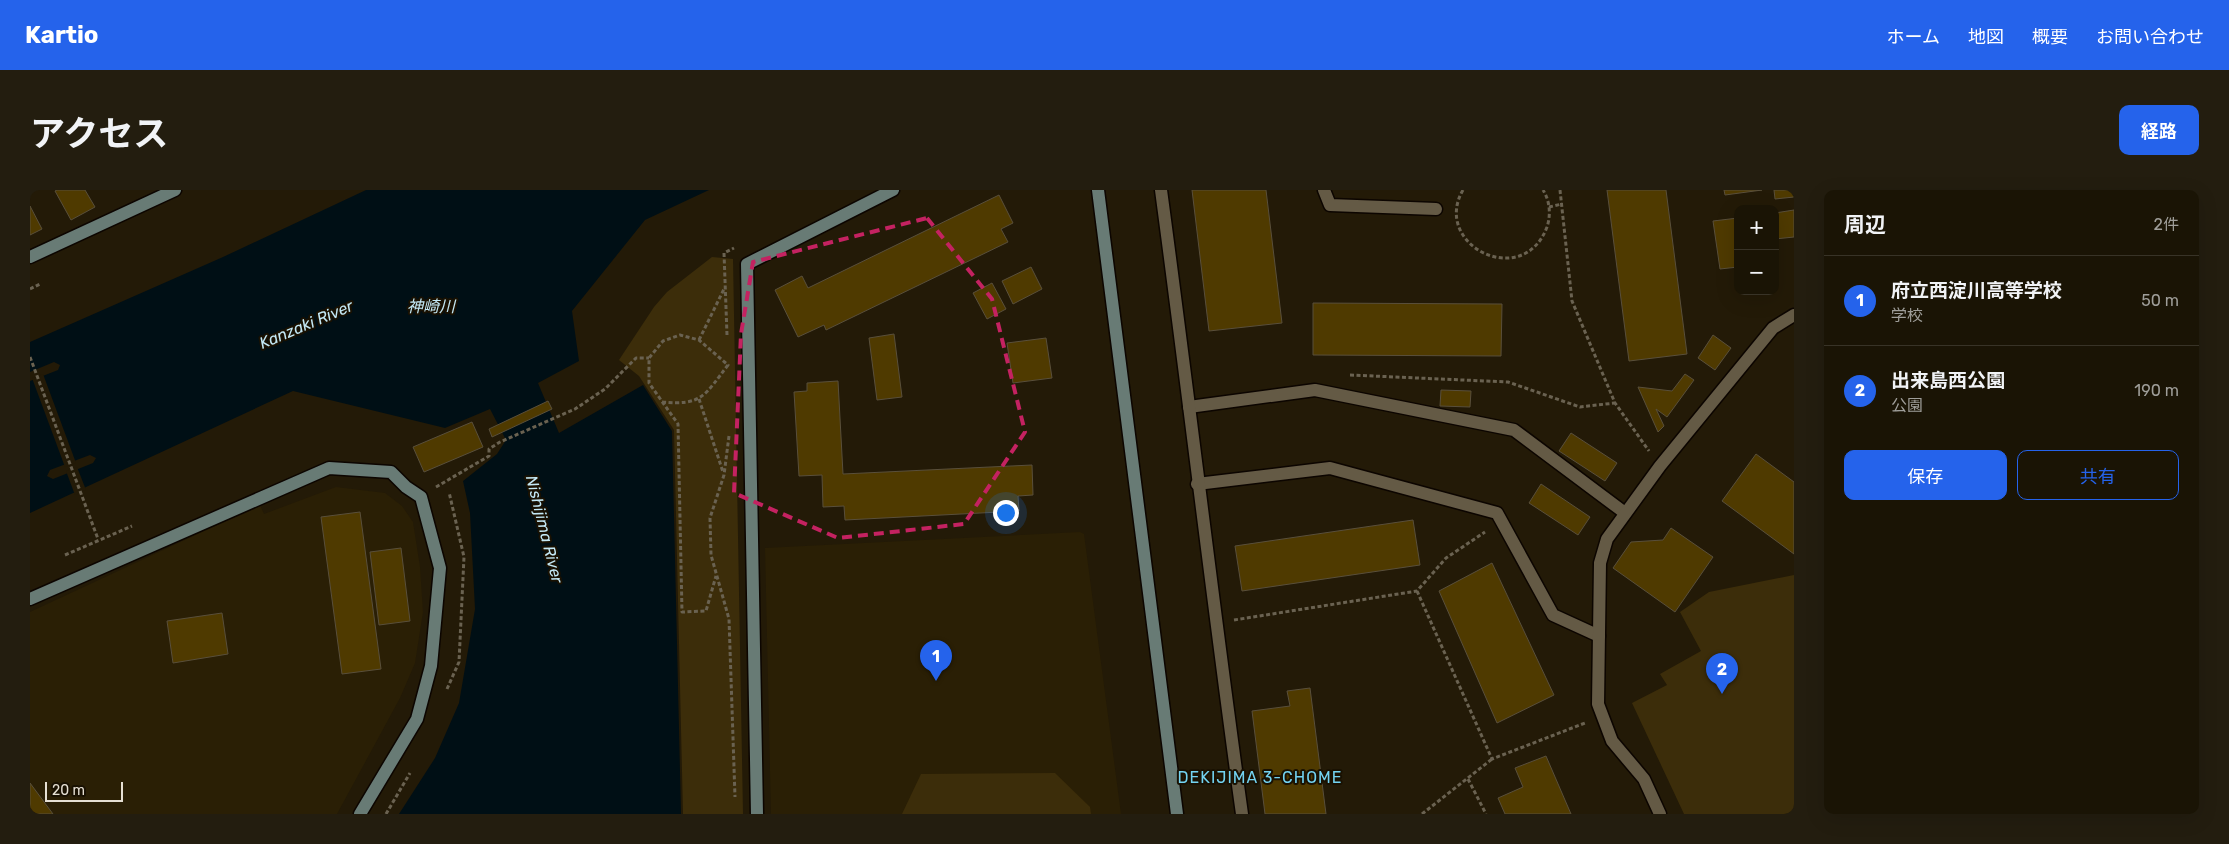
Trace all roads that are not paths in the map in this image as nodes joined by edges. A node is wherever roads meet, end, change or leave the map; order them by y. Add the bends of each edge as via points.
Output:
1 (175, 190) edge
2 (893, 190) edge
3 (1098, 190) edge
4 (1161, 190) edge
5 (1324, 190) edge
6 (1436, 209) dead end
7 (30, 257) edge
8 (1794, 315) edge
9 (1189, 408) junction
10 (1198, 484) junction
11 (1625, 514) junction
12 (30, 599) edge
13 (1599, 636) junction
14 (360, 814) edge
15 (757, 814) edge
16 (1177, 814) edge
17 (1242, 814) edge
18 (1660, 814) edge

1 - 7 street
2 - 15 street via 746,264
3 - 16 street
4 - 9 street
5 - 6 street via 1330,205
8 - 11 street via 1773,328
9 - 10 street
9 - 11 street via 1314,390 1514,430
10 - 13 street via 1330,468 1497,513 1553,615
10 - 17 street
11 - 13 street via 1607,539 1600,563
12 - 14 street via 329,468 391,472 421,497 440,568 431,666 417,719
13 - 18 street via 1598,704 1612,741 1644,779

